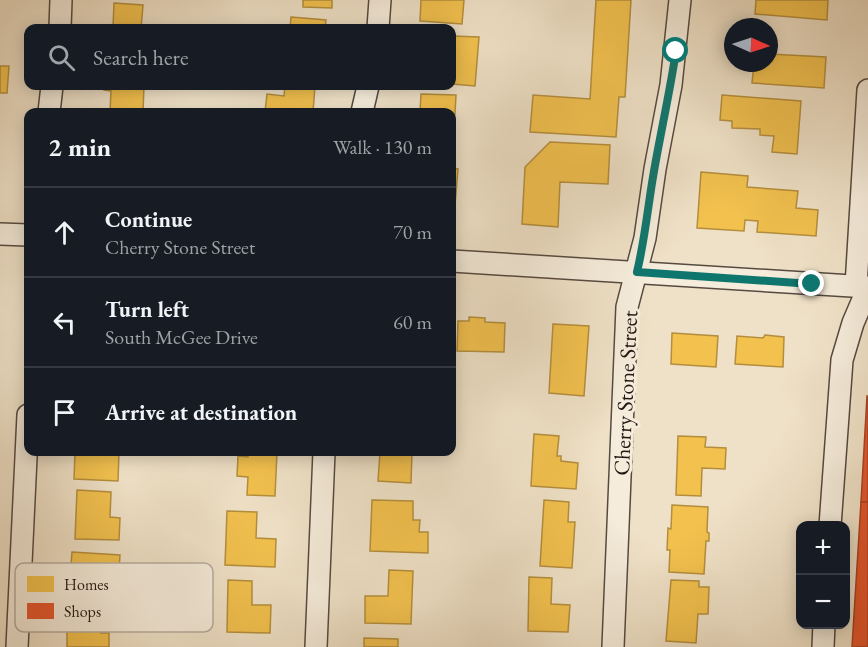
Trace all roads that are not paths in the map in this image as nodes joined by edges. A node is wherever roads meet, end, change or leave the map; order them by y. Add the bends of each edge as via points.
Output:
1 (61, 0) edge
2 (381, 0) edge
3 (680, 0) edge
4 (60, 24) edge
5 (378, 24) edge
6 (52, 90) edge
7 (367, 90) edge
8 (868, 90) edge
9 (49, 108) edge
10 (363, 108) edge
11 (865, 174) edge
12 (864, 228) edge
13 (0, 234) edge
14 (24, 236) edge
15 (456, 261) edge
16 (637, 272) junction
17 (864, 287) edge
18 (862, 320) edge
19 (26, 456) edge
20 (324, 456) edge
21 (830, 521) edge
22 (21, 563) edge
23 (824, 629) edge
24 (18, 632) edge
25 (17, 647) edge
26 (316, 647) edge
27 (613, 647) edge
28 (823, 647) edge

1 - 4 street
2 - 5 street
3 - 16 street, Cherry Stone Street via 667,108
6 - 9 street
7 - 10 street
8 - 11 street
11 - 12 street
12 - 17 street
13 - 14 street
15 - 16 street
16 - 17 street
16 - 27 street, Cherry Stone Street via 627,307
17 - 18 street
18 - 21 street via 842,360
19 - 22 street
20 - 26 street
23 - 28 street
24 - 25 street

